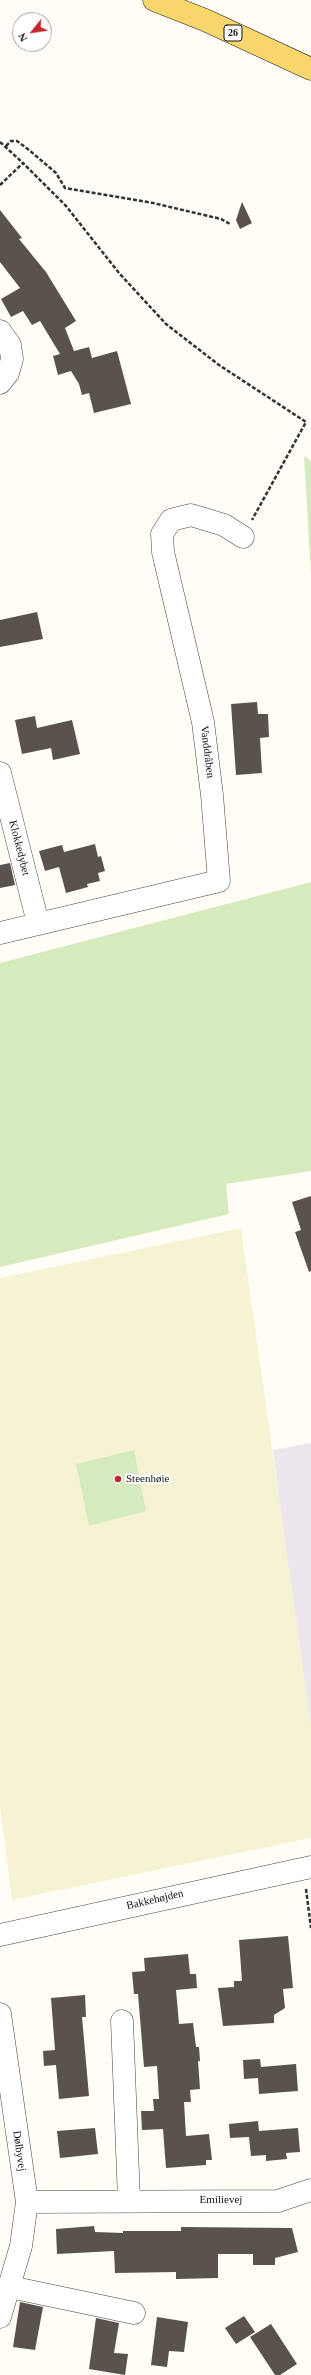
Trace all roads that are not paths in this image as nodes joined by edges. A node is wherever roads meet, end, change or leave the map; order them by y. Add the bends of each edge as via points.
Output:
1 (154, 0) edge
2 (311, 69) edge
3 (0, 330) edge
4 (0, 383) edge
5 (243, 537) road end
6 (0, 773) edge
7 (8, 840) edge
8 (38, 923) junction
9 (0, 933) edge
10 (307, 1867) edge
11 (0, 1935) edge
12 (0, 2014) edge
13 (122, 2021) dead end
14 (311, 2190) edge
15 (129, 2200) junction
16 (27, 2202) junction
17 (10, 2287) junction
18 (134, 2313) dead end
19 (0, 2317) edge

1 - 2 main road, 26 via 205,20
3 - 4 street via 10,345 12,359 8,373
5 - 8 street, Vanddråben via 224,525 191,515 171,520 162,534 163,552 203,722 219,882
6 - 7 street, Klokkedybet
7 - 8 street, Klokkedybet
8 - 9 street
10 - 11 street, Bakkehøjden
12 - 16 street, Dølbyvej
13 - 15 street
14 - 15 street, Emilievej via 278,2201
15 - 16 street, Emilievej
16 - 17 street, Dølbyvej via 21,2246
17 - 18 street
17 - 19 street, Dølbyvej

